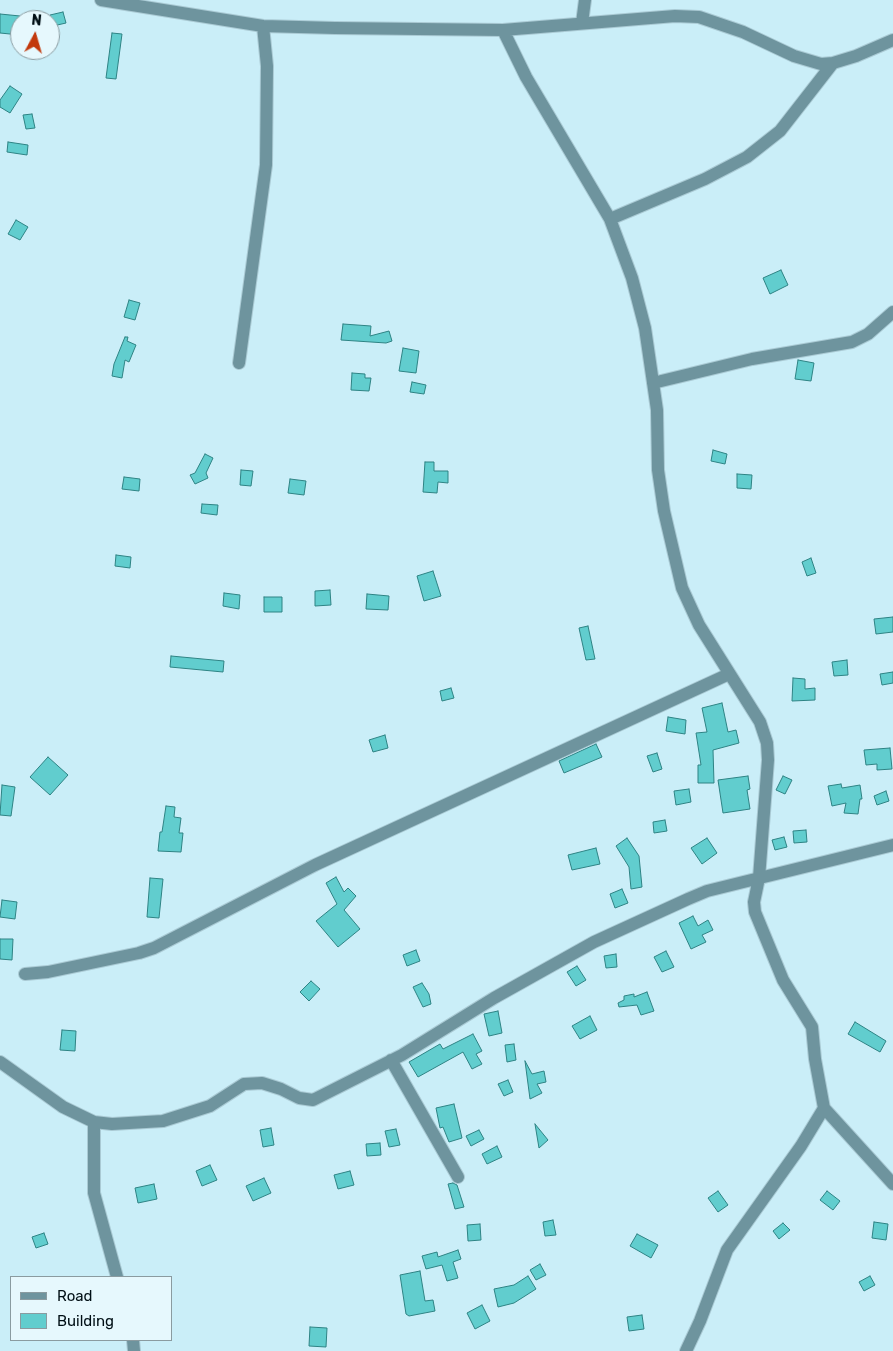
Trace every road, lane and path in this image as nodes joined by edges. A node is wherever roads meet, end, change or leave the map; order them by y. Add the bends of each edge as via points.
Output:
1 (102, 0) edge
2 (585, 0) edge
3 (143, 2) edge
4 (582, 23) junction
5 (263, 26) junction
6 (504, 30) junction
7 (893, 40) edge
8 (833, 63) junction
9 (610, 219) junction
10 (893, 312) edge
11 (239, 363) dead end
12 (653, 383) junction
13 (729, 674) junction
14 (893, 845) edge
15 (759, 878) junction
16 (25, 974) dead end
17 (391, 1060) junction
18 (0, 1062) edge
19 (824, 1108) junction
20 (94, 1122) junction
21 (458, 1177) dead end
22 (893, 1184) edge
23 (117, 1276) edge
24 (686, 1351) edge

1 - 3 street
2 - 4 street
3 - 5 street via 214,19
4 - 6 street
4 - 8 street via 699,17 743,32 809,62
5 - 6 street
5 - 11 street via 267,66 266,165
6 - 9 street via 540,101
7 - 8 street
8 - 9 street via 780,131 747,157 705,179
9 - 12 street via 645,328
10 - 12 street via 868,334 852,342 752,359
12 - 13 street via 658,470 676,564 688,603
13 - 15 street via 760,722 767,743
13 - 16 street via 315,865 154,948 48,972
14 - 15 street
15 - 17 street via 707,891 594,942
15 - 19 street via 755,912 783,980 812,1027
17 - 20 street via 313,1100 299,1098 262,1083 244,1084 210,1106 164,1122
17 - 21 street
18 - 20 street via 63,1106
19 - 22 street
19 - 24 street via 727,1250
20 - 23 street via 94,1193

